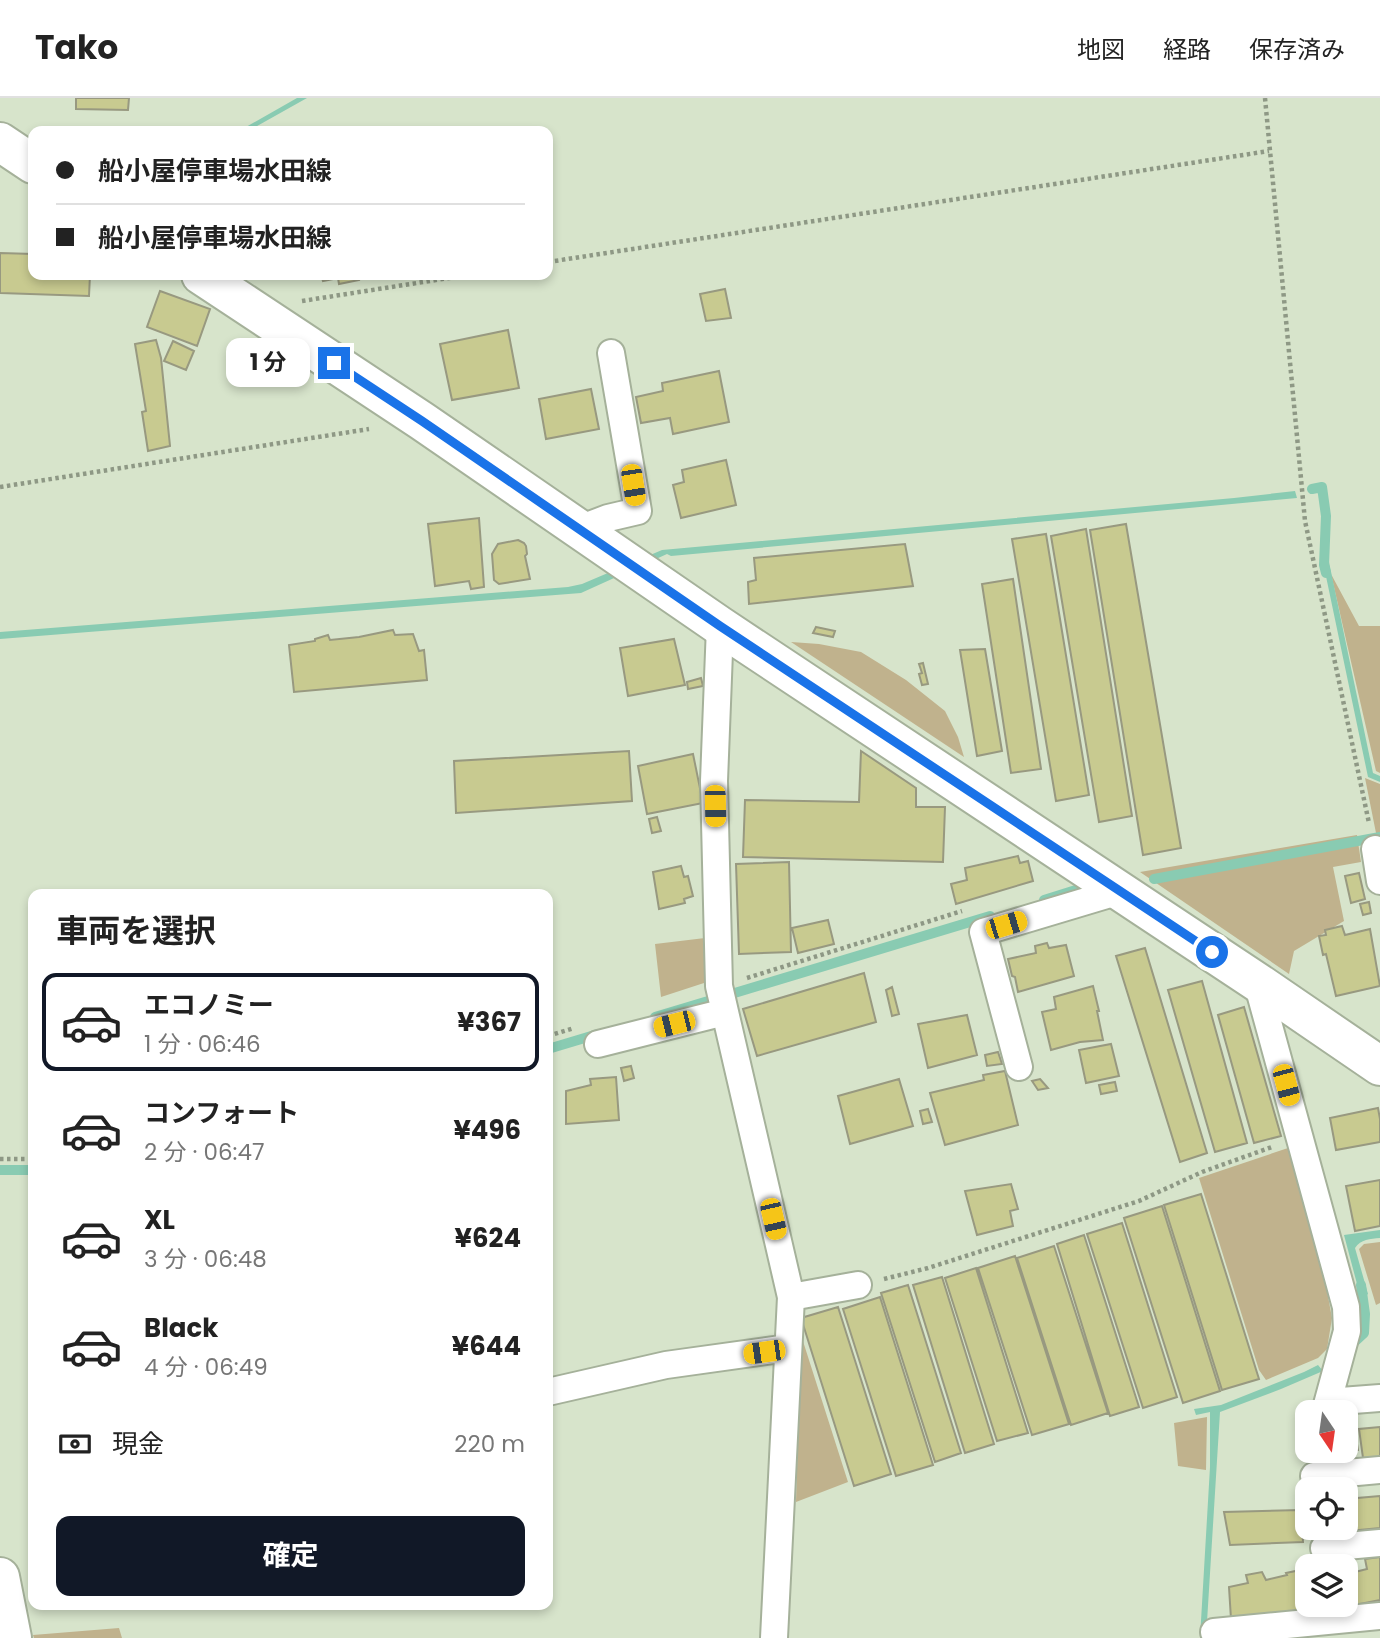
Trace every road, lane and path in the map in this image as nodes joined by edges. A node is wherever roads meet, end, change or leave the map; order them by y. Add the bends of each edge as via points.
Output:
1 (1265, 98) edge
2 (0, 142) edge
3 (1269, 151) junction
4 (28, 161) edge
5 (553, 261) edge
6 (209, 280) edge
7 (435, 280) edge
8 (269, 320) junction
9 (611, 353) dead end
10 (422, 421) junction
11 (0, 487) edge
12 (579, 529) junction
13 (720, 626) junction
14 (1375, 849) joint
15 (1380, 881) edge
16 (1120, 891) junction
17 (971, 908) dead end
18 (1257, 982) junction
19 (722, 999) junction
20 (598, 1044) dead end
21 (1380, 1066) edge
22 (1019, 1068) dead end
23 (1300, 1137) junction
24 (0, 1159) edge
25 (28, 1159) edge
26 (858, 1285) joint
27 (791, 1297) junction
28 (788, 1348) junction
29 (553, 1391) edge
30 (1380, 1398) edge
31 (1329, 1400) edge
32 (1358, 1402) edge
33 (1380, 1470) edge
34 (1314, 1472) edge
35 (1380, 1543) edge
36 (1324, 1547) edge
37 (0, 1577) edge
38 (1358, 1614) edge
39 (1380, 1616) edge
40 (1304, 1617) edge
41 (1214, 1632) dead end
42 (12, 1638) edge
43 (774, 1638) edge

1 - 3 path
2 - 4 main road
3 - 5 path
3 - 14 path via 1305,521
6 - 8 main road
7 - 8 path via 308,299 290,304
8 - 10 main road
9 - 12 street via 638,511
10 - 11 path
10 - 12 main road
12 - 13 main road
13 - 16 main road
13 - 19 street via 714,781
14 - 15 street
16 - 18 main road
16 - 22 street via 983,932
17 - 19 path
18 - 21 main road
18 - 23 street
19 - 20 street
19 - 27 street
23 - 26 path via 1202,1172 1139,1201 928,1268
23 - 31 street via 1346,1307 1347,1331
24 - 25 path
26 - 27 street
27 - 28 street
28 - 29 street via 666,1365
28 - 43 street
30 - 32 street
33 - 34 street
35 - 36 street
37 - 42 main road
38 - 39 street
40 - 41 street

